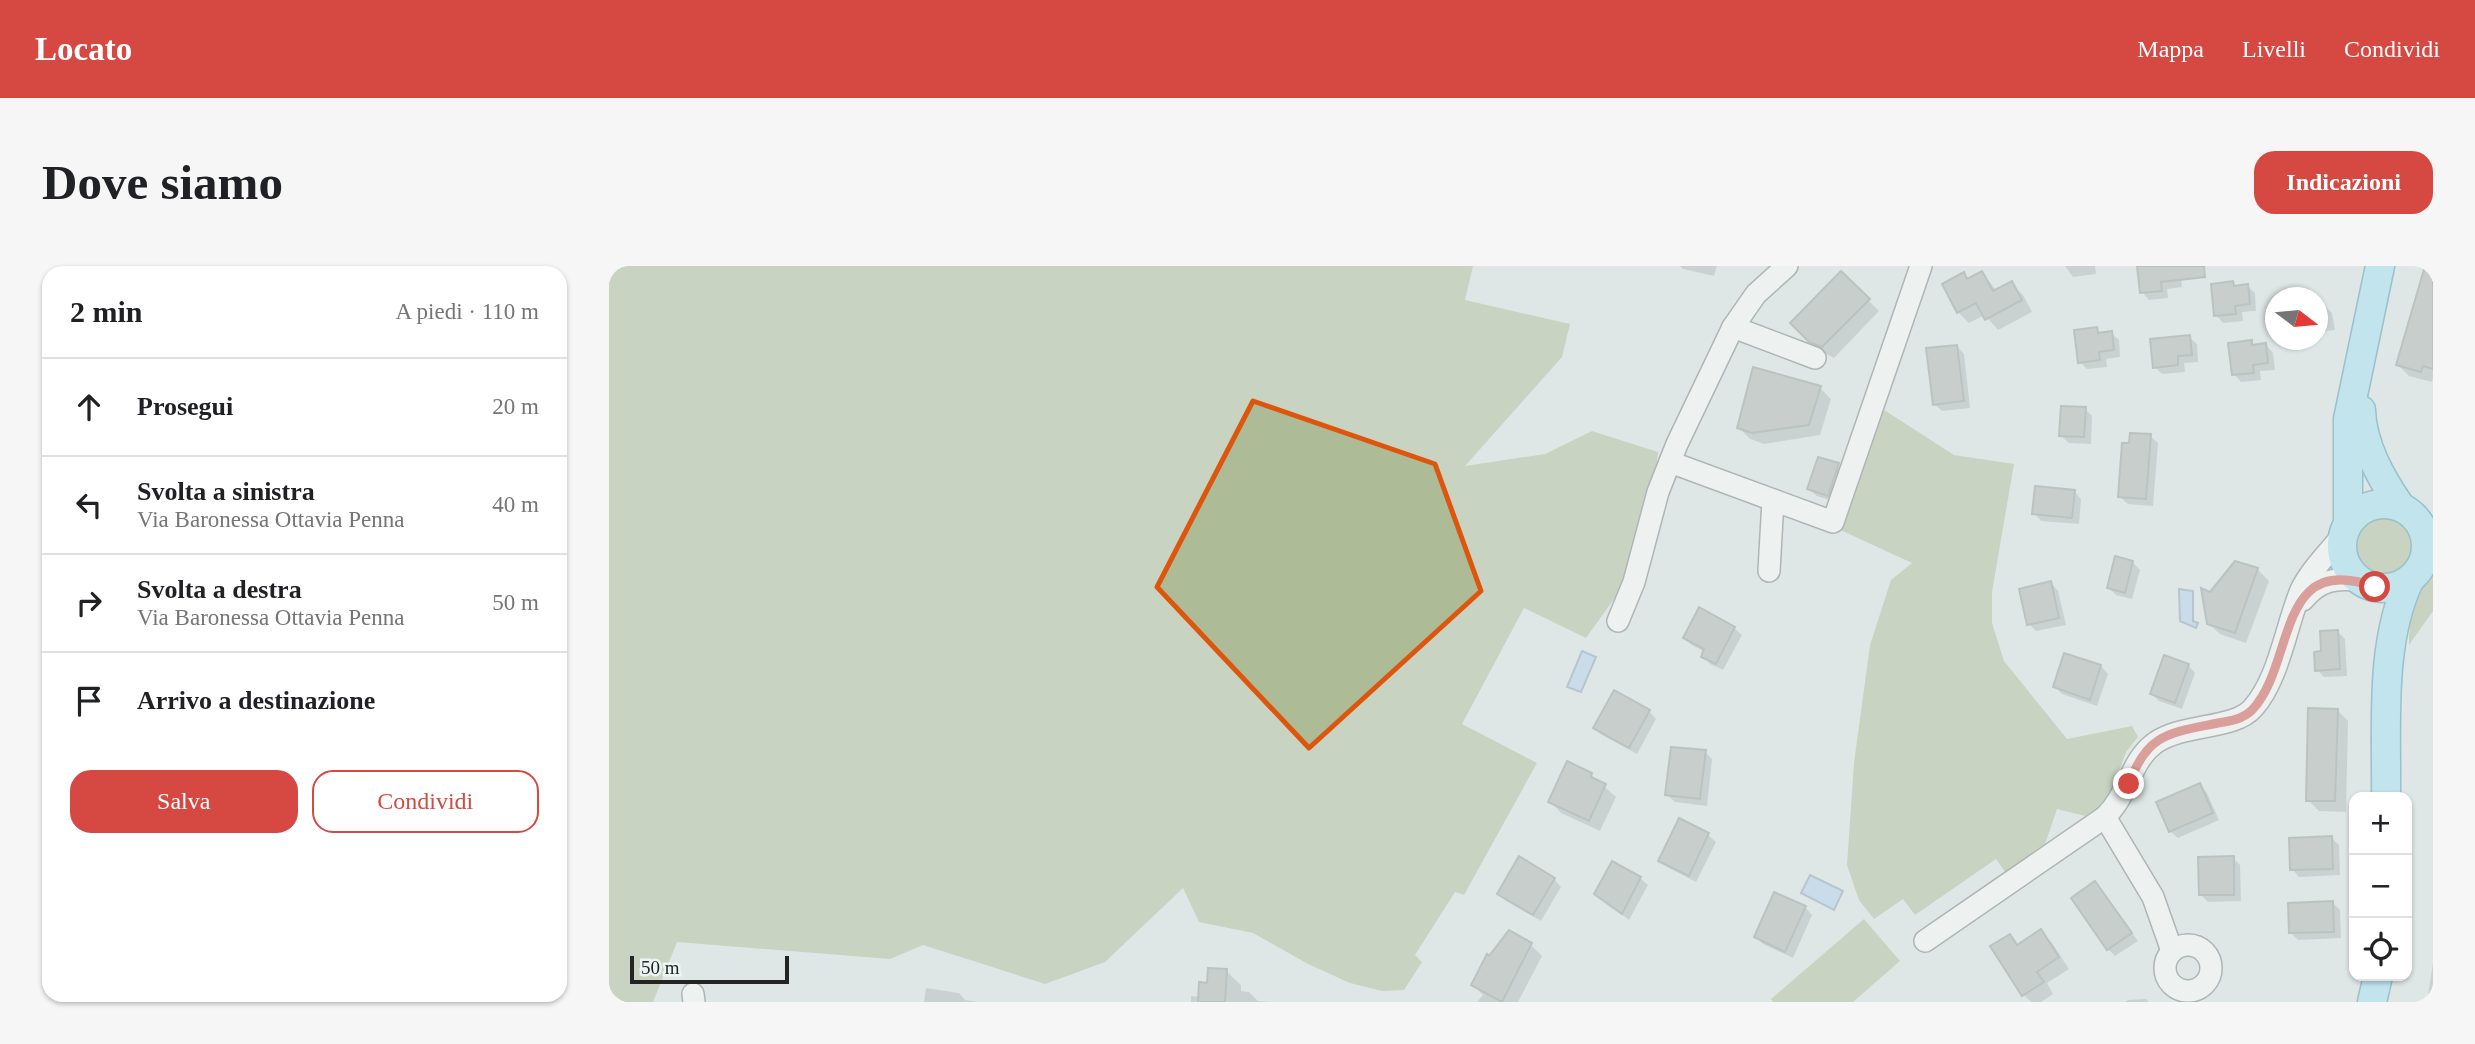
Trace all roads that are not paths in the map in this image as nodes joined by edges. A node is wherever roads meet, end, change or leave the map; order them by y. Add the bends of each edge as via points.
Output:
1 (1787, 266) edge
2 (1921, 266) edge
3 (2380, 266) edge
4 (1733, 327) junction
5 (1815, 358) dead end
6 (2358, 365) junction
7 (1670, 462) junction
8 (1773, 500) junction
9 (2416, 515) edge
10 (2346, 529) junction
11 (2422, 565) edge
12 (1769, 572) dead end
13 (2362, 582) junction
14 (2291, 615) junction
15 (1618, 621) dead end
16 (2388, 676) junction
17 (2386, 792) edge
18 (2105, 817) junction
19 (1925, 941) dead end
20 (2172, 951) dead end
21 (2377, 981) edge
22 (2372, 1002) edge

1 - 4 street via 1756,294
2 - 8 street via 1833,522
3 - 6 main road
4 - 5 street
4 - 7 street
6 - 9 main road via 2361,423 2369,449 2385,484
6 - 10 main road via 2348,419
7 - 8 street
7 - 15 street
8 - 12 street
9 - 10 main road via 2377,503 2366,507
9 - 11 main road via 2426,538
10 - 13 main road via 2341,548 2344,561
10 - 14 street via 2303,587
11 - 13 main road via 2388,588
11 - 16 main road via 2396,617
13 - 14 street via 2341,578 2325,582
13 - 16 main road via 2376,607
14 - 18 street via 2274,667 2253,709 2240,719 2170,733 2152,745 2137,761 2129,784
16 - 17 main road
18 - 19 street
18 - 20 street via 2153,897
21 - 22 main road

